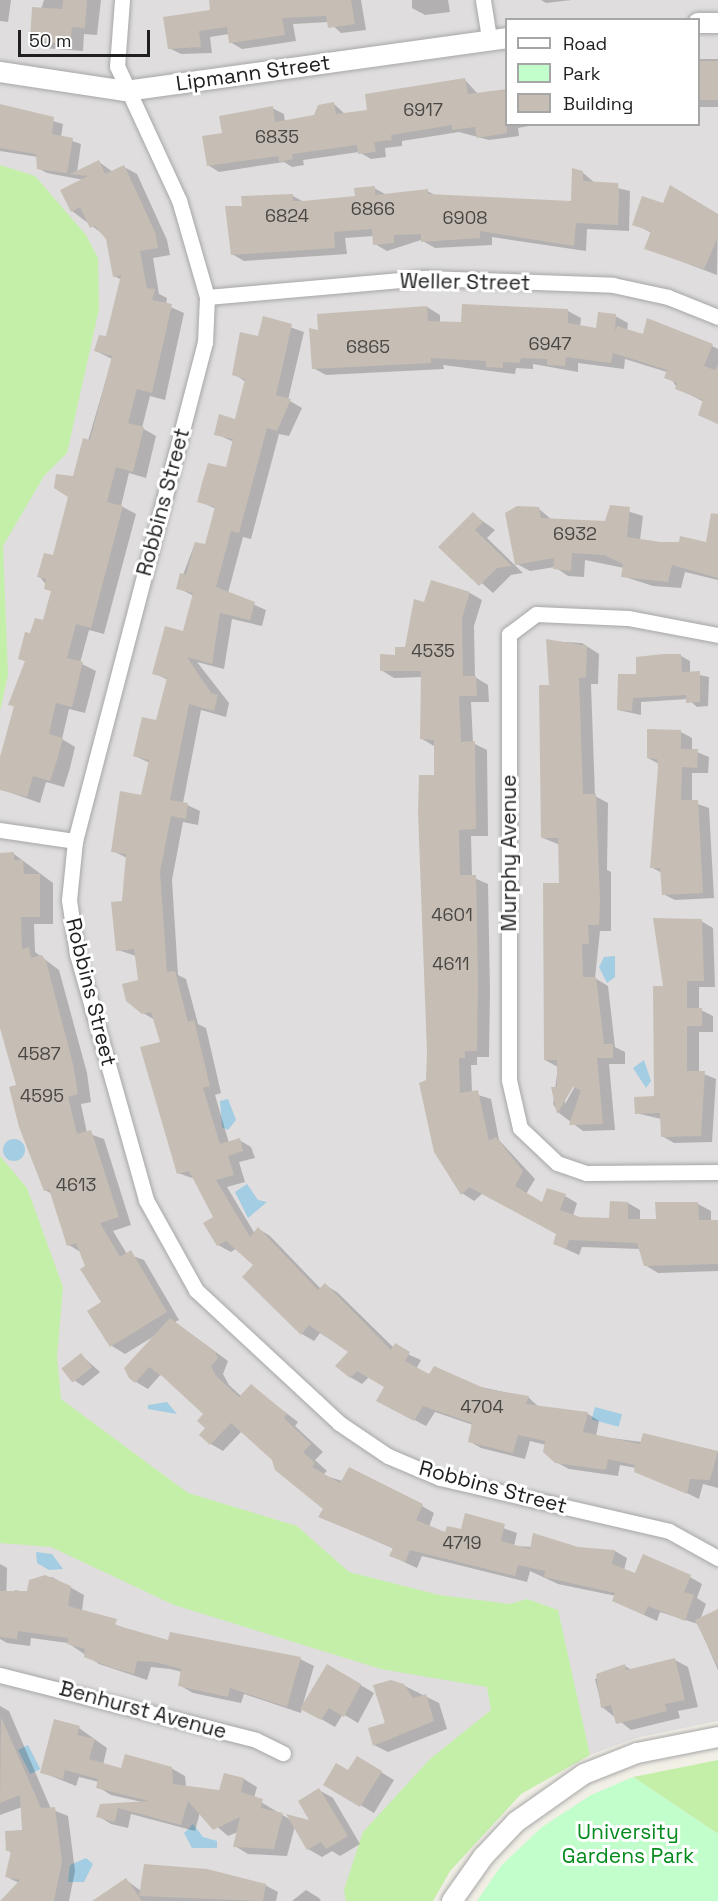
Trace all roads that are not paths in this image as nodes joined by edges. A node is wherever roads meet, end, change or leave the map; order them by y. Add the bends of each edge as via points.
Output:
1 (122, 0) edge
2 (483, 0) edge
3 (700, 23) edge
4 (718, 23) edge
5 (498, 38) edge
6 (0, 72) edge
7 (126, 91) junction
8 (207, 297) junction
9 (718, 317) edge
10 (718, 635) edge
11 (0, 830) edge
12 (75, 841) junction
13 (718, 1172) edge
14 (718, 1558) edge
15 (0, 1675) edge
16 (718, 1737) edge
17 (283, 1753) dead end
18 (452, 1901) edge

1 - 7 street, Robbins Street via 117,66
2 - 5 street
3 - 4 street
5 - 7 street, Lipmann Street
6 - 7 street, Lipmann Street
7 - 8 street, Robbins Street via 179,201
8 - 9 street, Weller Street via 426,278 613,285 668,297
8 - 12 street, Robbins Street via 205,342
10 - 13 street, Murphy Avenue via 628,618 536,614 508,634 512,1107 536,1147 567,1167 586,1173
11 - 12 street
12 - 14 street, Robbins Street via 69,900 77,954 146,1200 196,1290 339,1423 387,1456 440,1478 669,1531
15 - 17 street, Benhurst Avenue via 256,1740
16 - 18 street via 637,1753 584,1774 516,1822 483,1857

